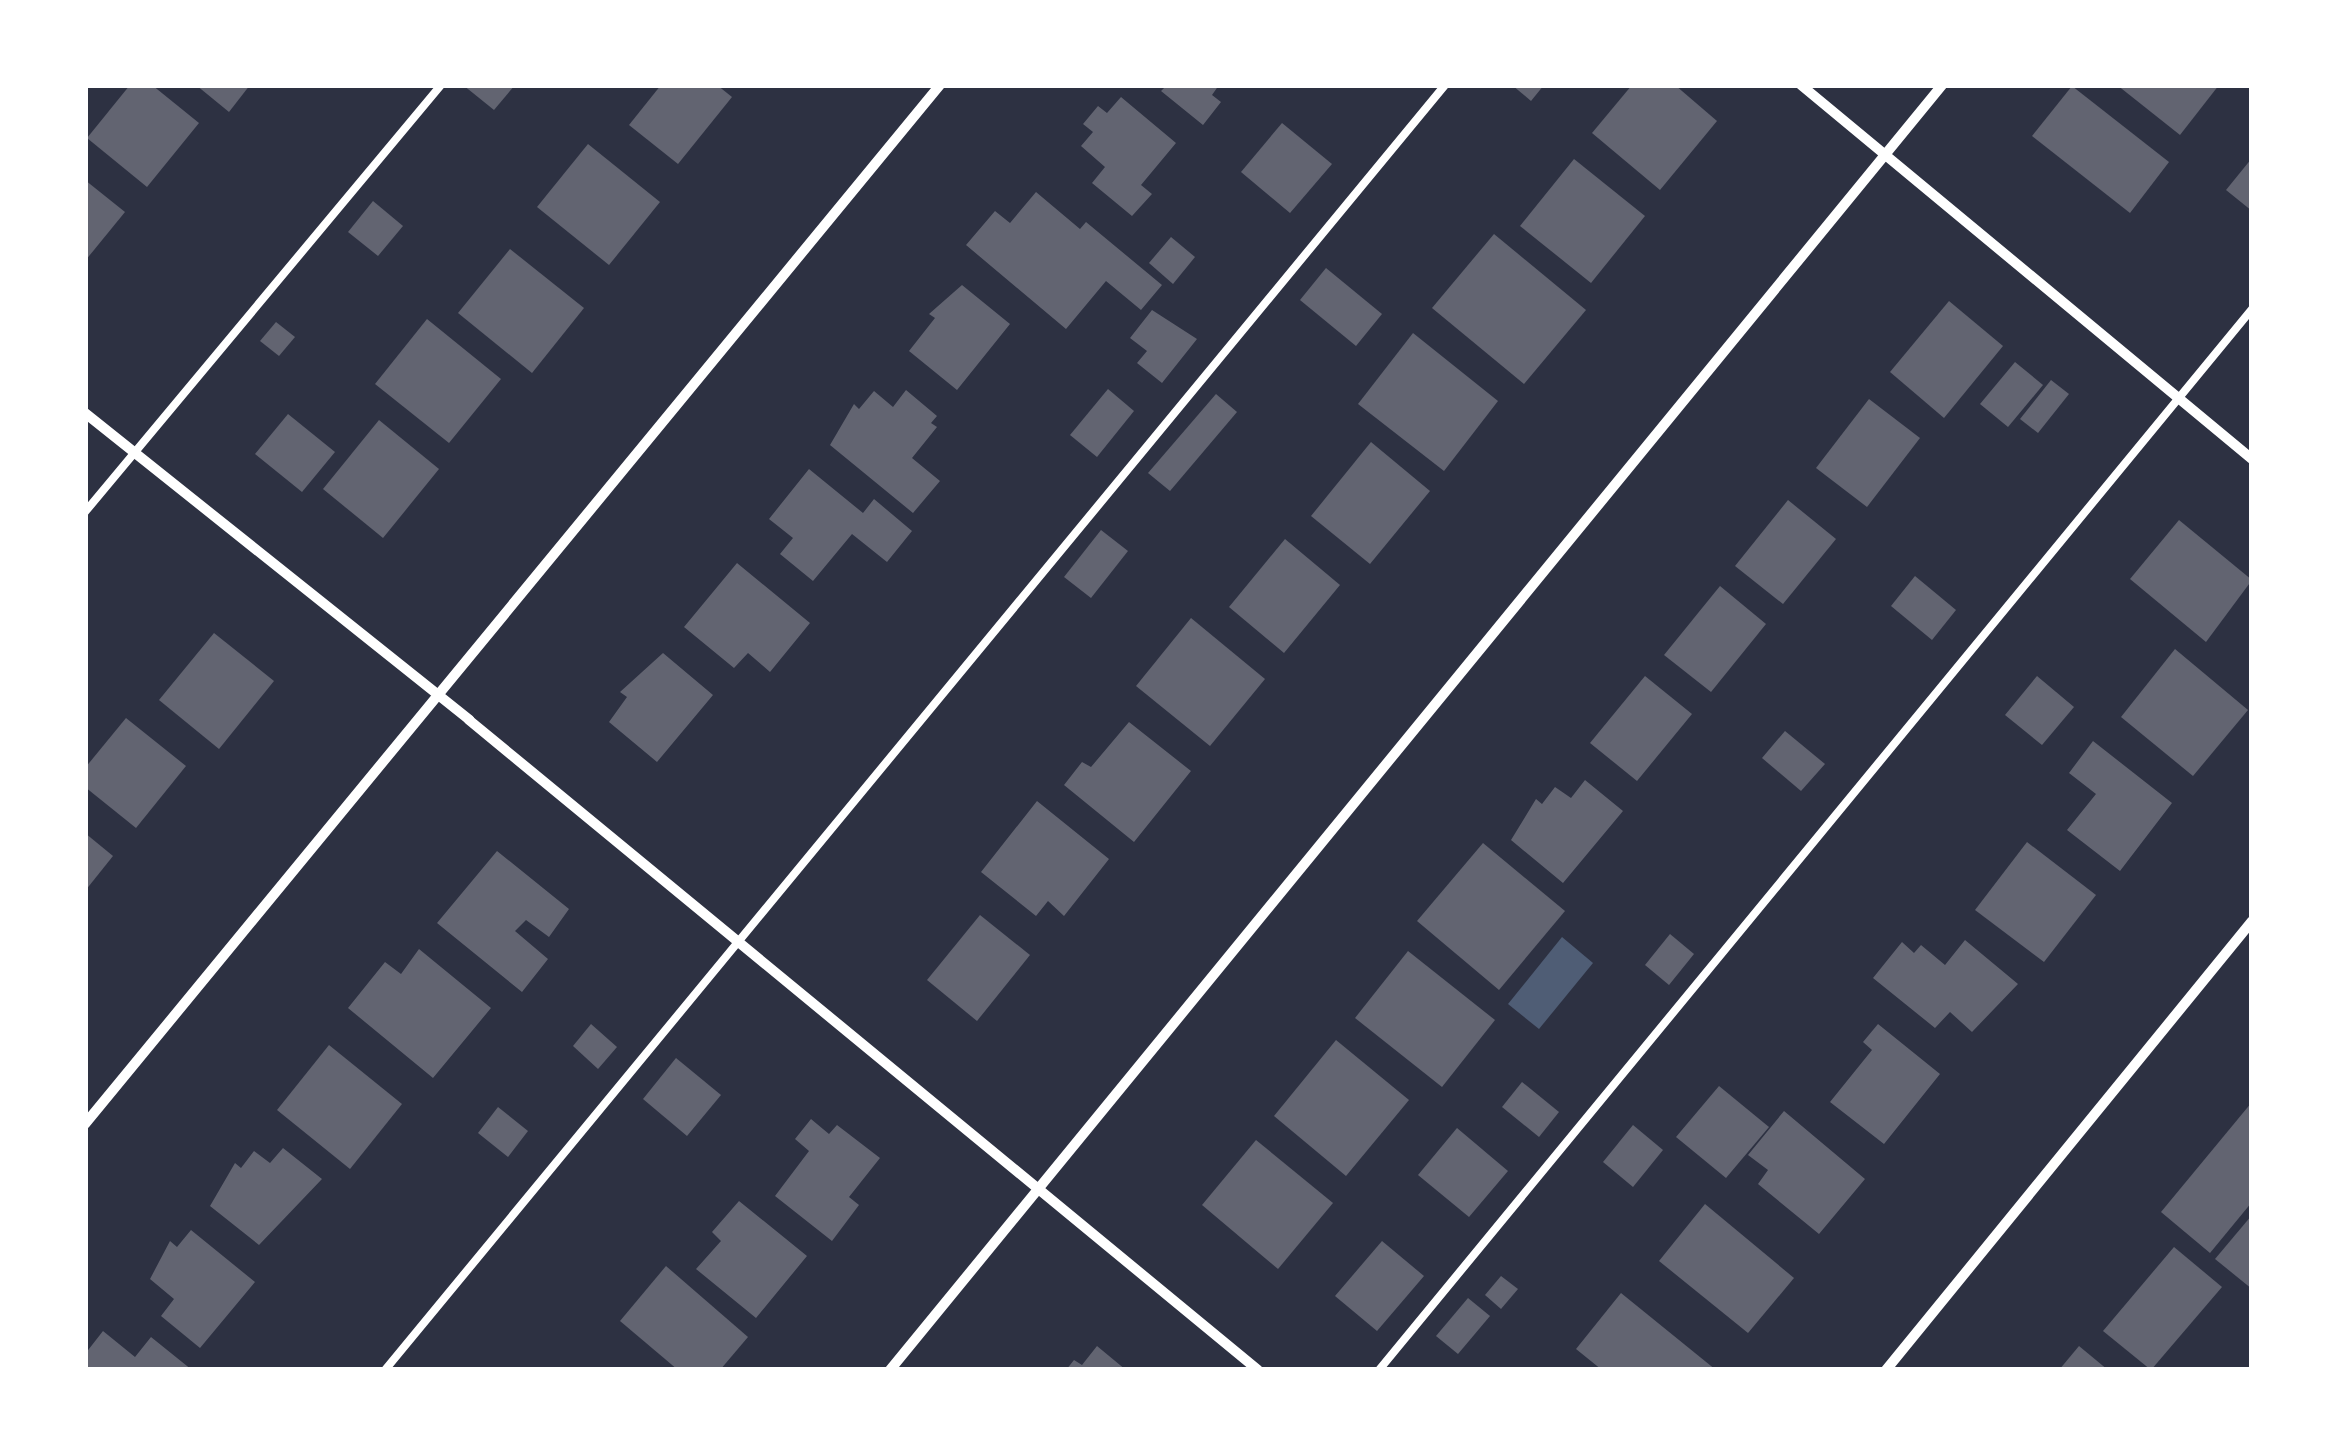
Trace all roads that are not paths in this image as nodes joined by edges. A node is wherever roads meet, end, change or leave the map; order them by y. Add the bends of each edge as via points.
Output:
1 (441, 85) edge
2 (940, 85) edge
3 (1445, 85) edge
4 (1802, 85) edge
5 (1942, 85) edge
6 (1888, 154) junction
7 (2252, 309) edge
8 (2182, 394) junction
9 (85, 414) edge
10 (135, 456) junction
11 (2252, 459) edge
12 (85, 512) edge
13 (439, 696) junction
14 (2252, 921) edge
15 (739, 941) junction
16 (85, 1124) edge
17 (1039, 1188) junction
18 (385, 1370) edge
19 (890, 1370) edge
20 (1258, 1370) edge
21 (1379, 1370) edge
22 (1886, 1370) edge

1 - 10 lane
2 - 13 street
3 - 15 lane
4 - 6 street
5 - 6 street
6 - 8 street
6 - 17 street
7 - 8 lane
8 - 11 street
8 - 21 lane
9 - 10 street
10 - 12 lane
10 - 13 street
13 - 15 street
13 - 16 street
14 - 22 street
15 - 17 street
15 - 18 lane
17 - 19 street
17 - 20 street

